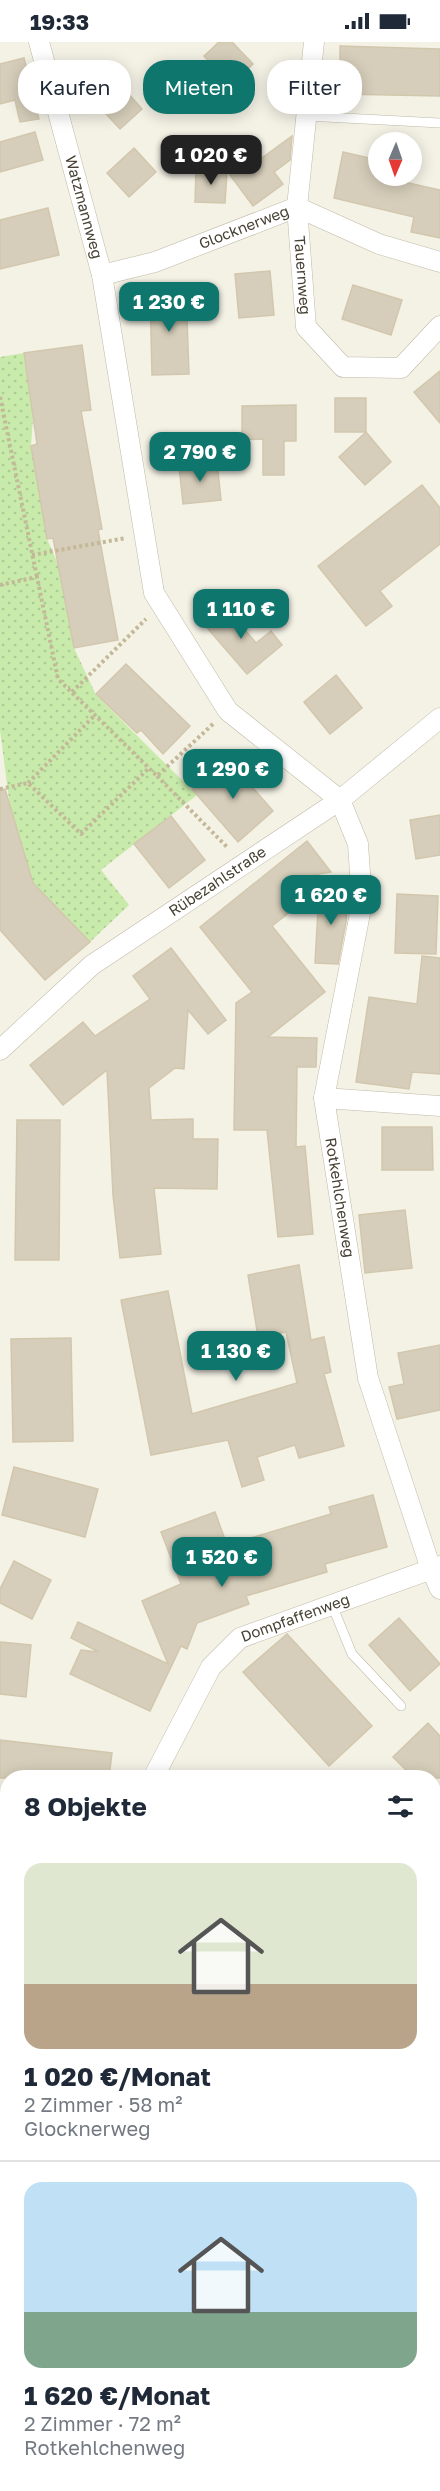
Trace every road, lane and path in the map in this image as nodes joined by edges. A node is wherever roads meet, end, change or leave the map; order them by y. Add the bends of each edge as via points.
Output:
1 (39, 42) edge
2 (314, 42) edge
3 (306, 116) junction
4 (440, 123) edge
5 (297, 207) junction
6 (440, 262) edge
7 (102, 275) junction
8 (440, 326) edge
9 (0, 398) edge
10 (145, 535) junction
11 (32, 555) junction
12 (37, 577) junction
13 (0, 585) edge
14 (162, 605) junction
15 (72, 692) junction
16 (228, 711) junction
17 (95, 715) junction
18 (440, 718) edge
19 (149, 768) junction
20 (157, 776) junction
21 (28, 783) junction
22 (0, 789) edge
23 (340, 800) junction
24 (243, 863) junction
25 (0, 1050) edge
26 (324, 1098) junction
27 (440, 1106) edge
28 (435, 1568) edge
29 (440, 1589) edge
30 (332, 1605) junction
31 (401, 1706) dead end
32 (157, 1770) edge

1 - 7 street, Watzmannweg
2 - 3 street, Glocknerweg
3 - 4 lane
3 - 5 street, Glocknerweg
5 - 6 street, Tauernweg via 379,243
5 - 7 street, Glocknerweg via 155,262
5 - 8 street, Tauernweg via 306,327 343,367 401,368
7 - 10 street, Watzmannweg
9 - 11 path
10 - 11 path
10 - 14 street, Watzmannweg via 154,593
11 - 12 path
12 - 13 path
12 - 15 path via 58,679
14 - 15 path
14 - 16 street, Watzmannweg
15 - 17 path
16 - 20 path
16 - 23 street, Watzmannweg
17 - 19 path
17 - 21 path
18 - 23 street, Rübezahlstraße
19 - 20 path
19 - 21 path via 81,834
20 - 24 path
21 - 22 path
23 - 24 street, Rübezahlstraße
23 - 26 street, Rotkehlchenweg via 358,844 362,903
24 - 25 street, Rübezahlstraße via 92,965
26 - 27 street
26 - 28 street, Rotkehlchenweg via 368,1378
28 - 29 street, Rotkehlchenweg
28 - 30 street, Dompfaffenweg
30 - 31 lane via 352,1654
30 - 32 street, Dompfaffenweg via 240,1638 210,1667

